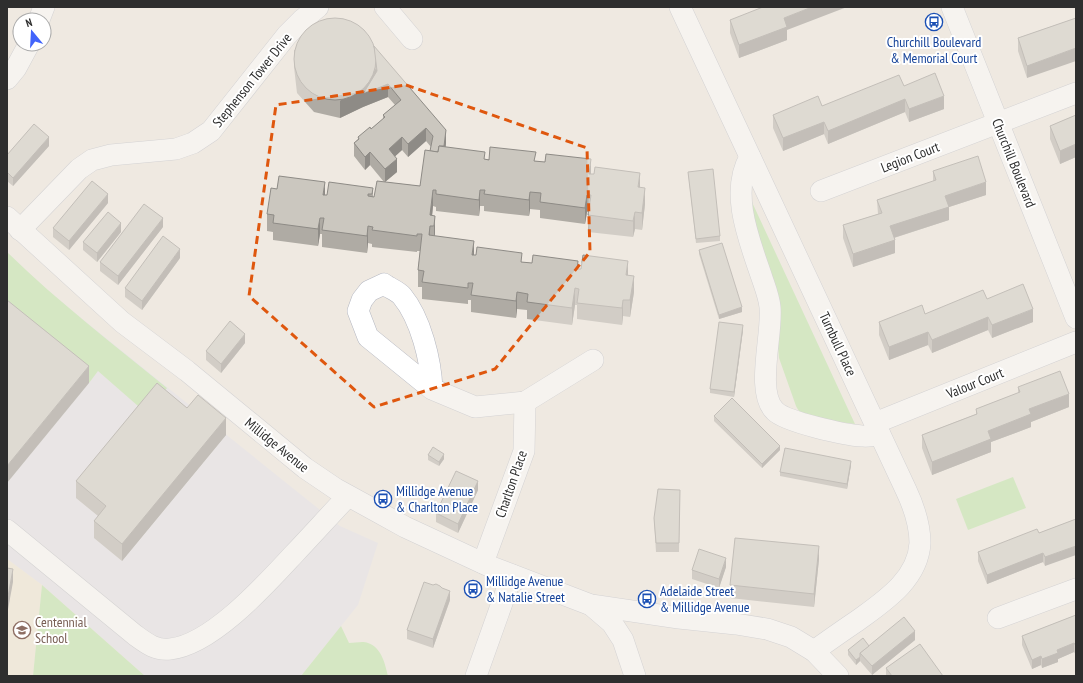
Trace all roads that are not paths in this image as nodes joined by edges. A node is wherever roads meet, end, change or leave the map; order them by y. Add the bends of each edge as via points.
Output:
1 (318, 7) edge
2 (385, 7) edge
3 (680, 7) edge
4 (952, 7) edge
5 (412, 39) dead end
6 (25, 52) edge
7 (7, 79) edge
8 (1076, 93) edge
9 (999, 123) junction
10 (750, 157) junction
11 (821, 191) dead end
12 (14, 223) edge
13 (1076, 318) edge
14 (1076, 342) edge
15 (594, 360) dead end
16 (432, 390) junction
17 (525, 402) junction
18 (877, 429) junction
19 (348, 496) junction
20 (7, 530) edge
21 (483, 563) junction
22 (512, 575) junction
23 (1076, 589) edge
24 (591, 605) junction
25 (998, 618) dead end
26 (814, 651) junction
27 (476, 676) edge
28 (635, 676) edge
29 (838, 676) edge

1 - 12 street, Stephenson Tower Drive via 287,35 211,131 176,149 111,155 92,160
2 - 5 street
3 - 10 street, Turnbull Place
4 - 9 street, Churchill Boulevard
6 - 7 street
8 - 9 street, Legion Court
9 - 11 street, Legion Court
9 - 13 street, Churchill Boulevard
10 - 18 street, Turnbull Place
10 - 18 street via 742,176 742,205 770,307 765,388 770,404 781,416 852,435 868,436
12 - 19 street, Millidge Avenue via 122,322 187,371 305,468
14 - 18 street, Valour Court
15 - 17 street
16 - 16 street via 425,342 412,311 401,295 384,284 369,291 358,311 368,337
16 - 17 street via 475,407
17 - 21 street, Charlton Place via 524,451
18 - 26 street, Turnbull Place via 916,514 920,541 916,561 907,579 890,596
19 - 20 street via 257,594 201,638 171,649 148,645 134,635
19 - 21 street, Millidge Avenue via 405,527
21 - 22 street, Millidge Avenue
22 - 24 street, Millidge Avenue
22 - 27 street
23 - 25 street
24 - 26 street via 767,629 791,637
24 - 28 street via 612,623 623,640
26 - 29 street

